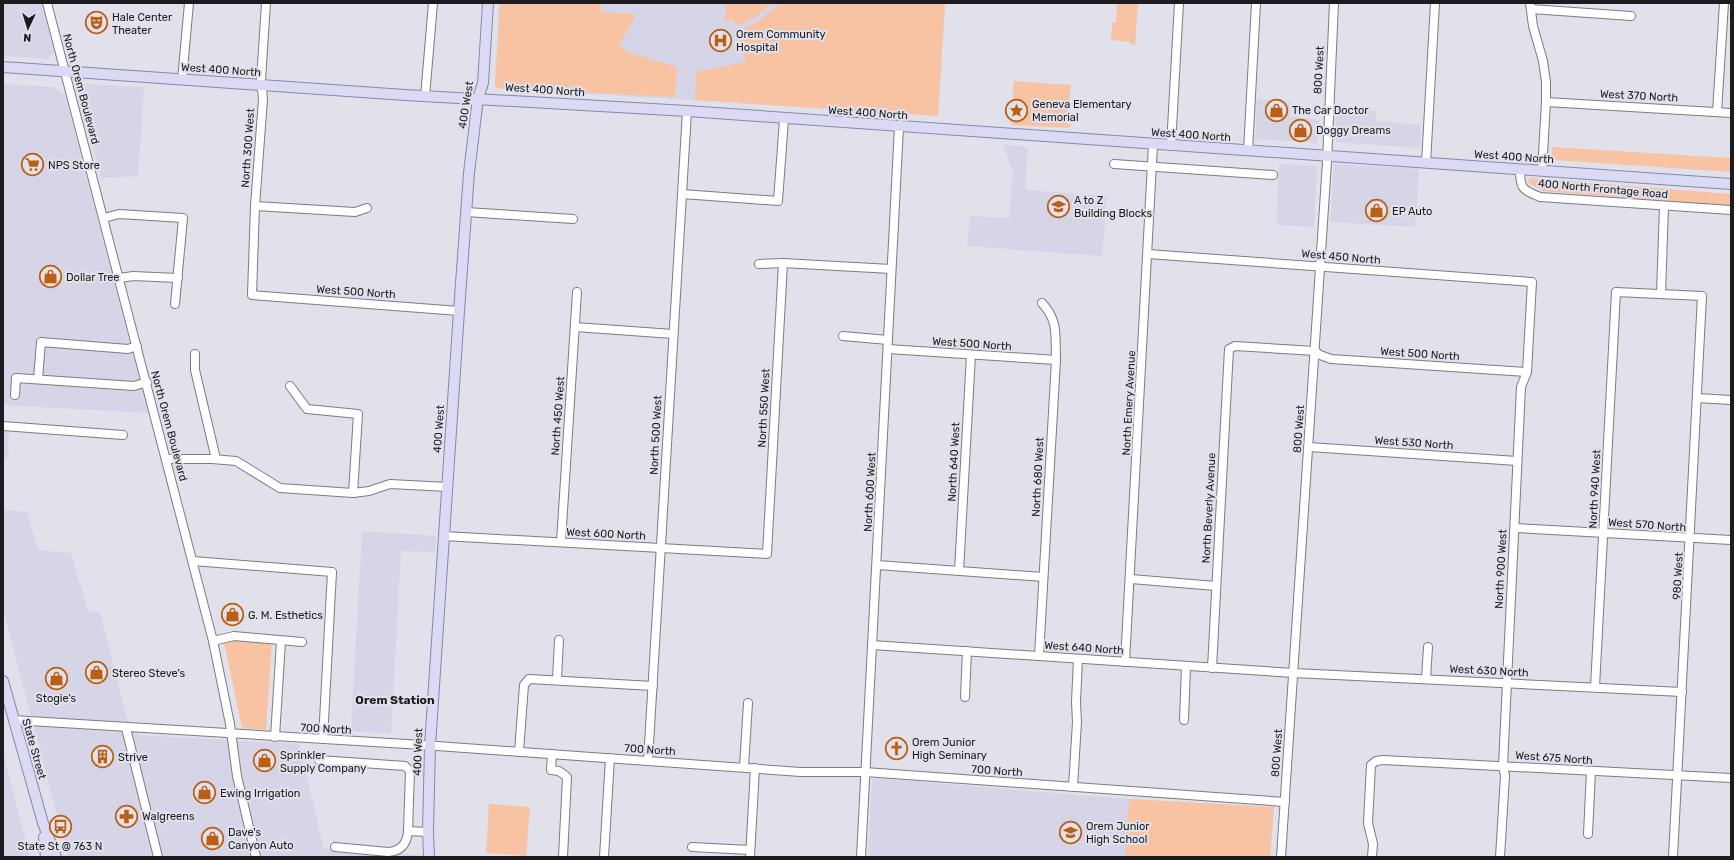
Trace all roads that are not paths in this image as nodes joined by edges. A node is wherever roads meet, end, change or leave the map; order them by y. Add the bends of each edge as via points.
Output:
1 (47, 3) edge
2 (189, 3) edge
3 (266, 3) edge
4 (433, 3) edge
5 (488, 3) edge
6 (1179, 3) edge
7 (1256, 3) edge
8 (1334, 3) edge
9 (1435, 3) edge
10 (1724, 3) edge
11 (1530, 6) edge
12 (1631, 16) dead end
13 (3, 67) edge
14 (65, 71) junction
15 (182, 80) junction
16 (261, 85) junction
17 (425, 97) junction
18 (478, 98) junction
19 (1546, 102) junction
20 (687, 111) junction
21 (1718, 112) junction
22 (1731, 113) edge
23 (784, 119) junction
24 (899, 127) junction
25 (1153, 145) junction
26 (1171, 146) junction
27 (1248, 151) junction
28 (1327, 156) junction
29 (1426, 162) junction
30 (1114, 164) dead end
31 (1152, 167) junction
32 (1520, 170) junction
33 (1542, 171) junction
34 (1273, 175) dead end
35 (1731, 184) edge
36 (682, 194) junction
37 (255, 206) junction
38 (1664, 206) junction
39 (367, 208) dead end
40 (1731, 210) edge
41 (466, 212) junction
42 (104, 218) junction
43 (573, 219) dead end
44 (1148, 254) junction
45 (783, 263) junction
46 (759, 264) dead end
47 (1320, 265) junction
48 (891, 269) junction
49 (120, 278) junction
50 (178, 278) junction
51 (1532, 282) joint
52 (577, 292) dead end
53 (1661, 294) junction
54 (252, 295) joint
55 (1042, 303) dead end
56 (175, 304) dead end
57 (459, 311) junction
58 (575, 327) junction
59 (673, 334) junction
60 (843, 336) dead end
61 (888, 340) junction
62 (137, 346) junction
63 (888, 349) junction
64 (1315, 351) junction
65 (195, 354) dead end
66 (971, 355) junction
67 (1056, 360) junction
68 (1527, 372) junction
69 (38, 379) junction
70 (147, 382) junction
71 (290, 386) dead end
72 (15, 395) dead end
73 (1697, 398) junction
74 (1731, 400) edge
75 (3, 426) edge
76 (123, 435) dead end
77 (1309, 448) junction
78 (216, 459) junction
79 (167, 460) junction
80 (1517, 461) junction
81 (448, 487) junction
82 (353, 493) junction
83 (1515, 528) junction
84 (1603, 533) junction
85 (444, 536) junction
86 (1691, 539) junction
87 (1731, 540) edge
88 (561, 542) junction
89 (661, 548) junction
90 (767, 554) joint
91 (193, 561) junction
92 (877, 565) junction
93 (959, 571) junction
94 (1043, 576) junction
95 (1131, 579) junction
96 (1216, 586) junction
97 (281, 640) junction
98 (559, 640) dead end
99 (213, 641) junction
100 (302, 642) dead end
101 (872, 645) junction
102 (1428, 647) dead end
103 (967, 651) junction
104 (1039, 656) junction
105 (1078, 658) junction
106 (1125, 662) junction
107 (1186, 666) junction
108 (1212, 668) junction
109 (1294, 674) junction
110 (1426, 679) junction
111 (557, 680) junction
112 (3, 681) edge
113 (1506, 682) junction
114 (653, 686) junction
115 (1595, 687) junction
116 (1682, 692) junction
117 (964, 697) dead end
118 (748, 703) dead end
119 (13, 720) junction
120 (1184, 720) dead end
121 (126, 728) junction
122 (232, 734) junction
123 (275, 737) junction
124 (324, 739) junction
125 (430, 746) junction
126 (519, 752) junction
127 (552, 754) junction
128 (610, 758) junction
129 (319, 760) dead end
130 (648, 761) junction
131 (1503, 766) junction
132 (744, 768) junction
133 (755, 768) junction
134 (1591, 771) junction
135 (865, 772) junction
136 (1678, 776) junction
137 (1731, 778) edge
138 (1073, 787) junction
139 (1285, 802) junction
140 (43, 823) junction
141 (408, 831) junction
142 (428, 832) junction
143 (1588, 834) dead end
144 (335, 847) dead end
145 (692, 847) dead end
146 (750, 854) edge
147 (46, 857) edge
148 (56, 857) edge
149 (158, 857) edge
150 (256, 857) edge
151 (429, 857) edge
152 (563, 857) edge
153 (604, 857) edge
154 (861, 857) edge
155 (1281, 857) edge
156 (1372, 857) edge
157 (1500, 857) edge
158 (1673, 857) edge

1 - 14 street, North Orem Boulevard
2 - 15 street
3 - 16 street, North 300 West
4 - 17 street
5 - 18 main road, 400 West via 483,83
6 - 26 street
7 - 27 street
8 - 28 street, 800 West
9 - 29 street
10 - 21 street
11 - 12 street
11 - 19 street via 1543,61
13 - 14 main road, West 400 North
14 - 15 main road, West 400 North
14 - 42 street, North Orem Boulevard
15 - 16 main road, West 400 North
16 - 17 main road, West 400 North
16 - 37 street, North 300 West via 263,99
17 - 18 main road, West 400 North
18 - 20 main road, West 400 North
18 - 41 main road, 400 West
19 - 21 street, West 370 North
19 - 33 street
20 - 23 main road, West 400 North
20 - 36 street, North 500 West
21 - 22 street, West 370 North
23 - 24 main road, West 400 North
23 - 36 street via 778,201
24 - 25 main road, West 400 North
24 - 48 street, North 600 West
25 - 26 main road, West 400 North
25 - 31 street, North Emery Avenue
26 - 27 main road, West 400 North
27 - 28 main road, West 400 North
28 - 29 main road, West 400 North
28 - 47 street, 800 West
29 - 32 main road, West 400 North
30 - 31 street
31 - 34 street
31 - 44 street, North Emery Avenue
32 - 33 main road, West 400 North
32 - 38 street, 400 North Frontage Road via 1523,190 1540,197
33 - 35 main road, West 400 North
36 - 59 street, North 500 West
37 - 39 street via 355,212
37 - 54 street, North 300 West
38 - 40 street, 400 North Frontage Road
38 - 53 street
41 - 43 street
41 - 57 main road, 400 West
42 - 49 street, North Orem Boulevard
42 - 50 street via 119,214 183,218
44 - 47 street, West 450 North
44 - 95 street, North Emery Avenue
45 - 46 street
45 - 48 street
45 - 90 street, North 550 West
47 - 51 street, West 450 North
47 - 64 street, 800 West
48 - 61 street, North 600 West
49 - 50 street
49 - 62 street, North Orem Boulevard
50 - 56 street
51 - 68 street, North 900 West
52 - 58 street, North 450 West
53 - 73 street, 980 West via 1702,296
53 - 84 street, North 940 West via 1616,292
54 - 57 street, West 500 North
55 - 67 street, North 680 West via 1052,315 1055,324
57 - 81 main road, 400 West
58 - 59 street
58 - 88 street, North 450 West
59 - 89 street, North 500 West
60 - 61 street
61 - 63 street, North 600 West
62 - 69 street via 128,349 41,342
62 - 70 street, North Orem Boulevard
63 - 66 street, West 500 North
63 - 92 street, North 600 West
64 - 68 street, West 500 North via 1331,359
64 - 77 street, 800 West
64 - 96 street, North Beverly Avenue via 1235,346 1229,349
65 - 78 street via 195,370
66 - 67 street, West 500 North
66 - 93 street, North 640 West
67 - 94 street, North 680 West
68 - 80 street, North 900 West via 1521,387
69 - 70 street via 134,386
69 - 72 street via 16,378
70 - 79 street, North Orem Boulevard
71 - 82 street via 307,409 358,414
73 - 74 street
73 - 86 street, 980 West
75 - 76 street
77 - 80 street, West 530 North
77 - 109 street, 800 West
78 - 79 street
78 - 82 street via 236,462 280,488
79 - 91 street, North Orem Boulevard
80 - 83 street, North 900 West
81 - 82 street via 390,484
81 - 85 main road, 400 West
83 - 84 street, West 570 North
83 - 113 street, North 900 West
84 - 86 street, West 570 North
84 - 115 street, North 940 West
85 - 88 street, West 600 North
85 - 125 main road, 400 West
86 - 87 street, West 570 North
86 - 116 street, 980 West
88 - 89 street, West 600 North
89 - 90 street, West 600 North
89 - 114 street, North 500 West
91 - 99 street, North Orem Boulevard
91 - 124 street via 332,572
92 - 93 street
92 - 101 street, North 600 West
93 - 94 street
94 - 104 street, North 680 West
95 - 96 street
95 - 106 street, North Emery Avenue
96 - 108 street, North Beverly Avenue
97 - 99 street via 234,636
97 - 100 street
97 - 123 street
98 - 111 street
99 - 122 street, North Orem Boulevard
101 - 103 street, West 640 North
101 - 135 street, North 600 West
102 - 110 street
103 - 104 street, West 640 North
103 - 117 street
104 - 105 street, West 640 North
105 - 106 street, West 640 North
105 - 138 street via 1078,722
106 - 107 street, West 640 North
107 - 108 street, West 640 North
107 - 120 street
108 - 109 street, West 640 North
109 - 110 street, West 630 North
109 - 139 street, 800 West
110 - 113 street, West 630 North
111 - 114 street
111 - 126 street via 533,678 524,685
112 - 119 main road, State Street
113 - 115 street, West 630 North
113 - 131 street, North 900 West
114 - 130 street, North 500 West
115 - 116 street, West 630 North
116 - 136 street, 980 West
118 - 132 street
119 - 121 street, 700 North
119 - 140 main road, State Street
121 - 122 street, 700 North
121 - 149 street
122 - 123 street, 700 North
122 - 150 street, North Orem Boulevard via 236,776
123 - 124 street, 700 North
124 - 125 street, 700 North
125 - 126 street, 700 North
125 - 142 main road, 400 West
126 - 127 street, 700 North
127 - 128 street, 700 North
127 - 152 street via 551,770 559,771 567,777
128 - 130 street, 700 North
128 - 153 street
129 - 141 street via 405,766 411,777
130 - 132 street, 700 North
131 - 134 street, West 675 North
131 - 156 street, West 675 North via 1376,761 1371,765 1368,823 1373,844
131 - 157 street, North 900 West via 1505,776
132 - 133 street, 700 North
133 - 135 street, 700 North via 801,772
133 - 146 street
134 - 136 street, West 675 North
134 - 143 street
135 - 138 street, 700 North
135 - 154 street, North 600 West
136 - 137 street, West 675 North
136 - 158 street, 980 West
138 - 139 street, 700 North
139 - 155 street, 800 West
140 - 147 main road, State Street
140 - 148 main road, State Street
141 - 142 street
141 - 144 street via 404,846 393,852
142 - 151 main road, 400 West
145 - 146 street

